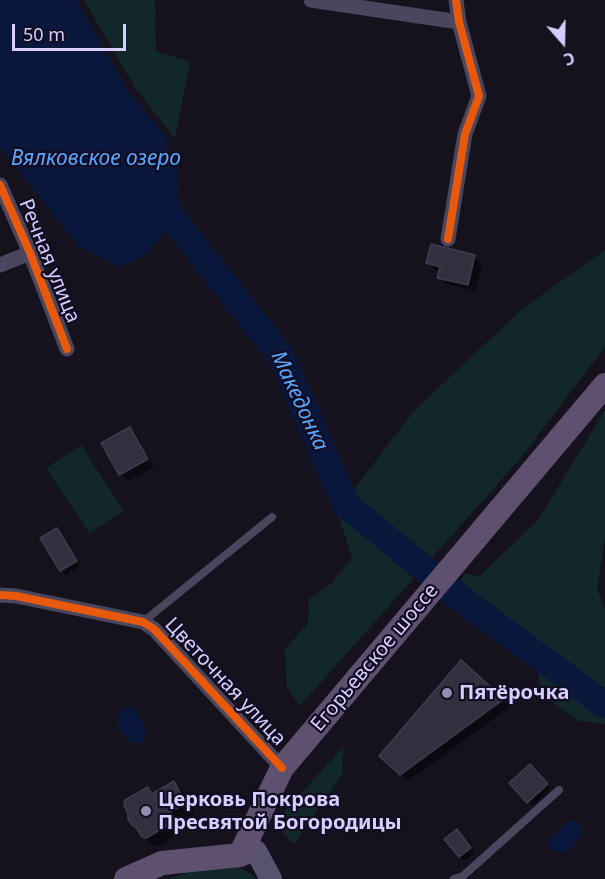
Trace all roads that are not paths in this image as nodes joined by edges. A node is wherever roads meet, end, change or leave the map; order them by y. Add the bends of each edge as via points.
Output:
1 (311, 0) edge
2 (456, 0) edge
3 (459, 22) junction
4 (0, 185) edge
5 (448, 239) dead end
6 (30, 254) junction
7 (0, 265) edge
8 (67, 349) dead end
9 (605, 385) edge
10 (272, 517) dead end
11 (0, 595) edge
12 (143, 622) junction
13 (282, 768) junction
14 (559, 790) dead end
15 (240, 855) junction
16 (126, 879) edge
17 (271, 879) edge
18 (454, 879) edge

1 - 3 street
2 - 3 street
3 - 5 street via 479,96 465,134
4 - 6 street, Речная улица
6 - 7 street
6 - 8 street, Речная улица
9 - 13 main road, Егорьевское шоссе
10 - 12 lane
11 - 12 street, Цветочная улица
12 - 13 street, Цветочная улица via 154,629
13 - 15 main road, Егорьевское шоссе
14 - 18 lane via 464,876
15 - 16 main road via 162,863
15 - 17 main road via 256,851

